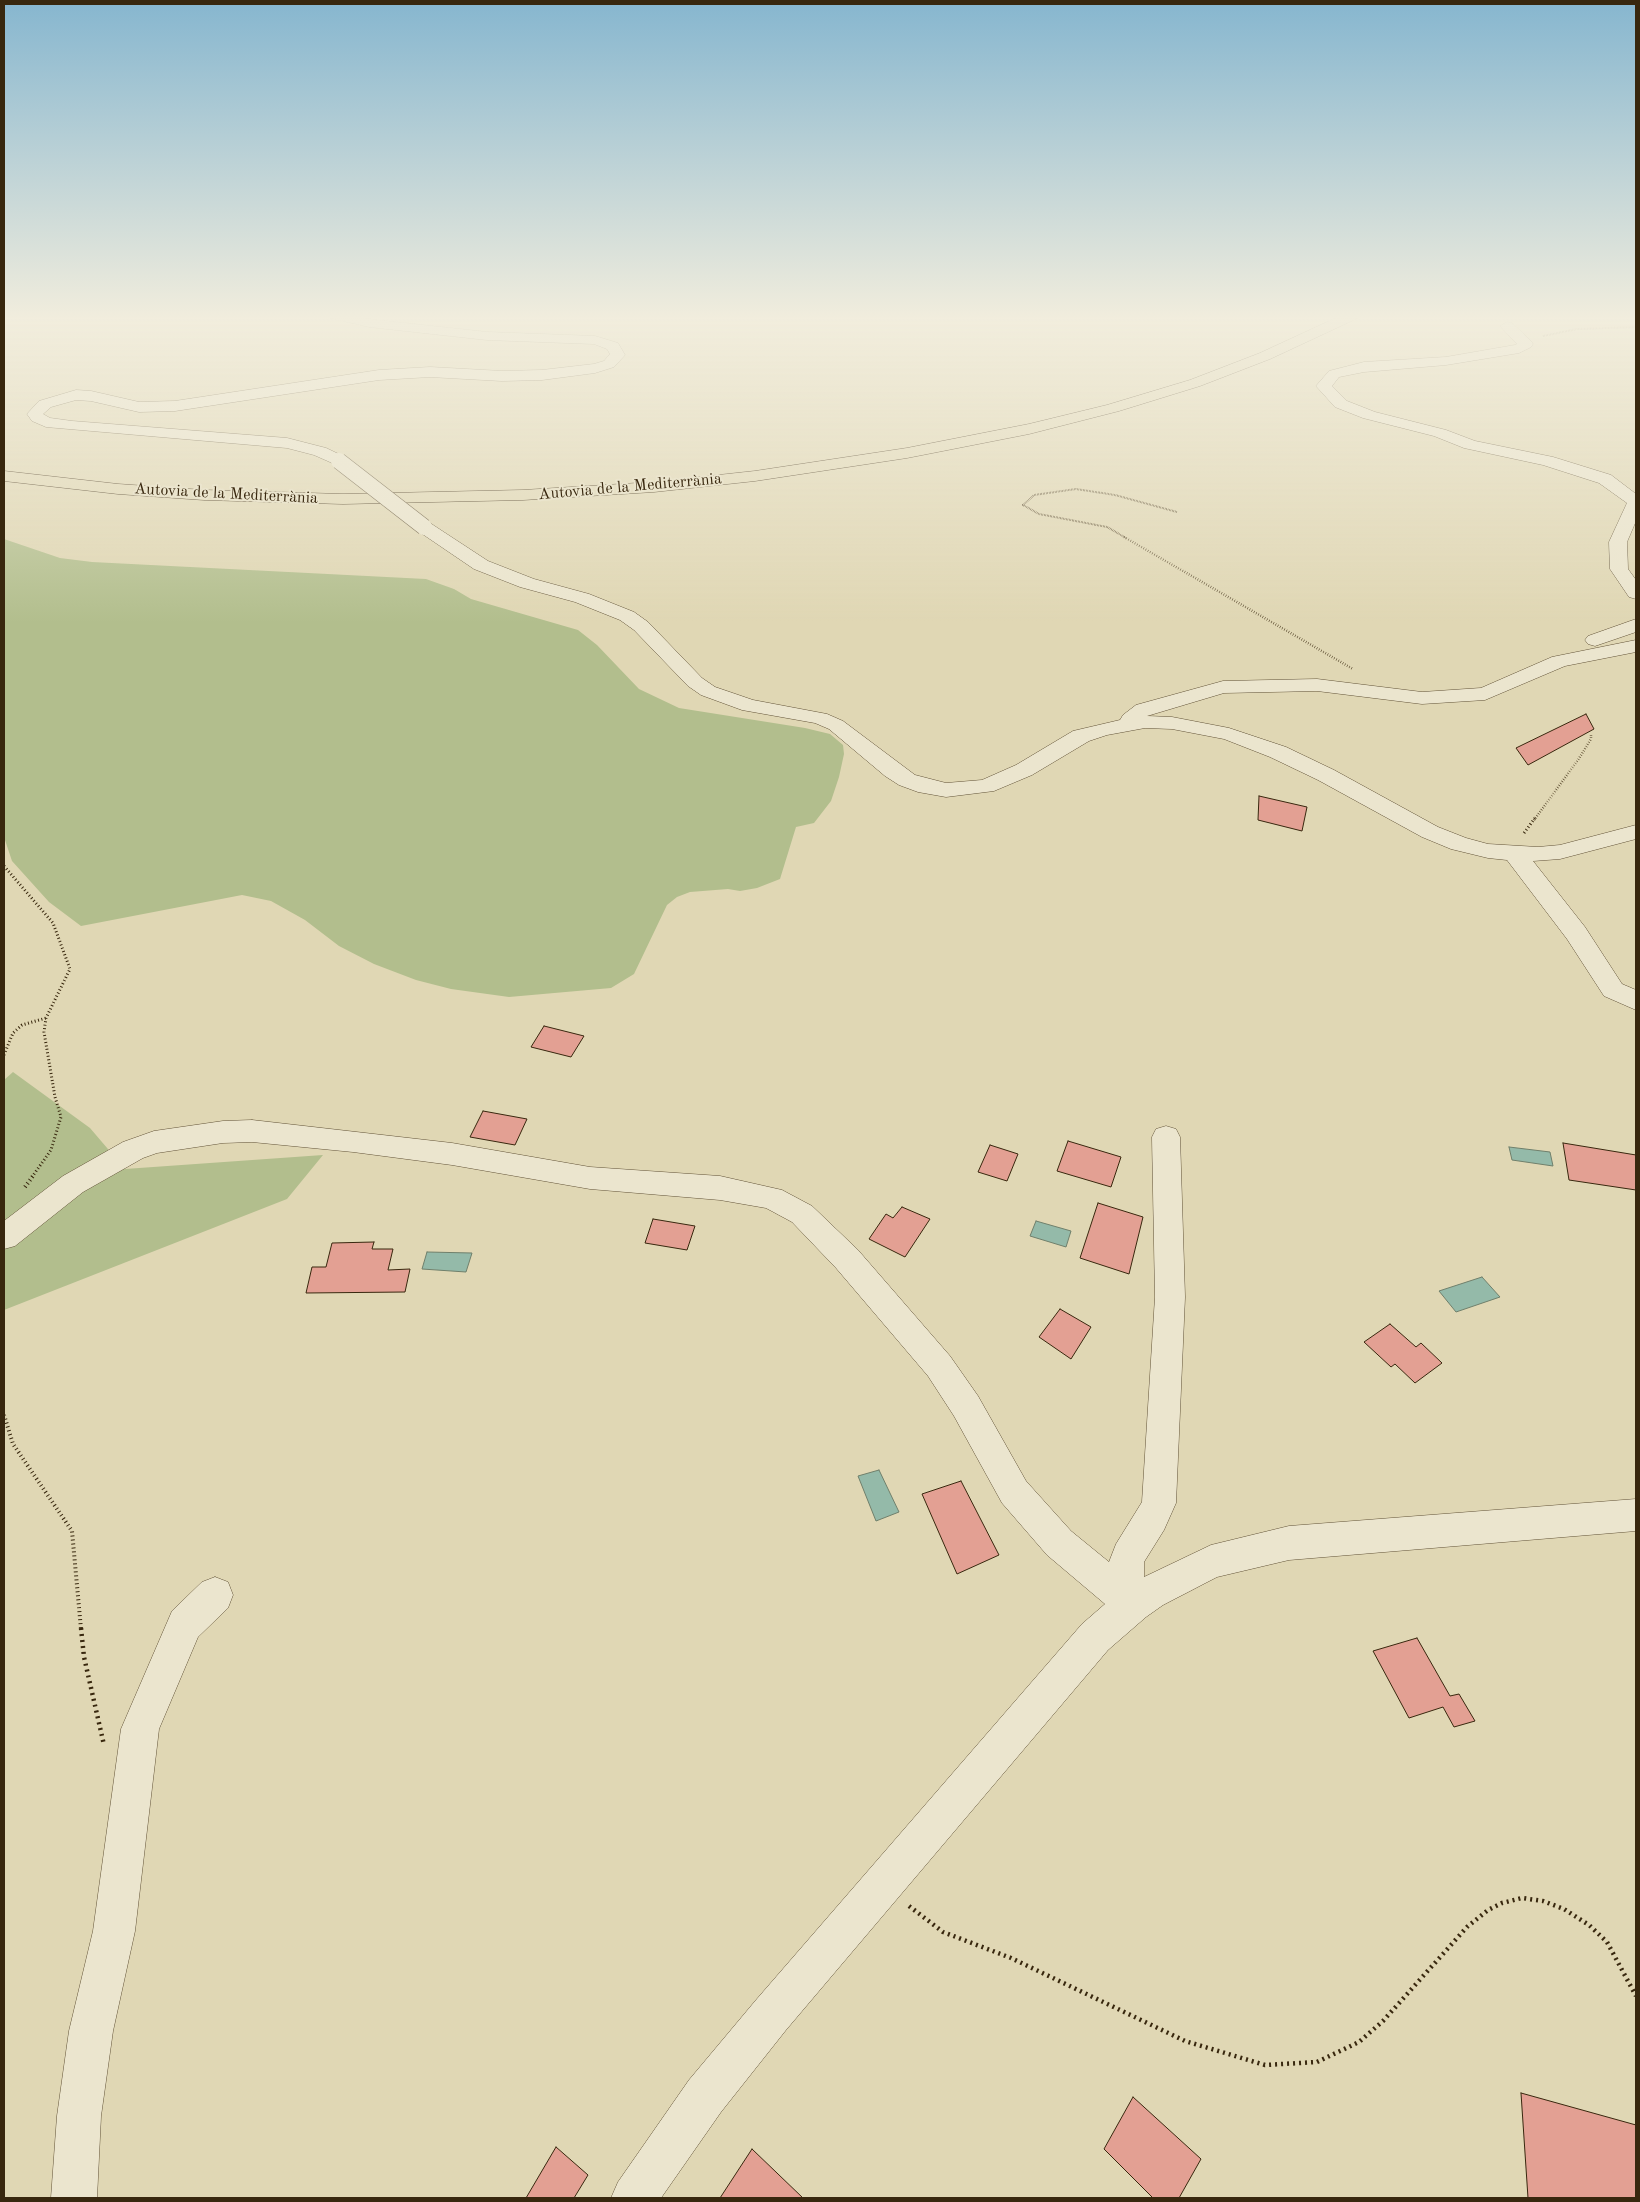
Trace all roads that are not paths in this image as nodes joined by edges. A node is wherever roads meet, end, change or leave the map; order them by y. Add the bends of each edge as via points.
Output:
1 (38, 418) edge
2 (1017, 418) edge
3 (1073, 418) edge
4 (1380, 418) edge
5 (4, 462) edge
6 (4, 476) edge
7 (1636, 593) edge
8 (1636, 625) edge
9 (1636, 646) edge
10 (1559, 661) junction
11 (1123, 724) junction
12 (1636, 832) edge
13 (1515, 854) junction
14 (1636, 1002) edge
15 (1166, 1137) dead end
16 (4, 1237) edge
17 (1636, 1515) edge
18 (215, 1595) dead end
19 (1133, 1604) junction
20 (74, 2198) edge
21 (634, 2198) edge

1 - 11 street, bridge via 72,426 280,442 320,451 339,461 424,527 481,565 627,616 708,691 749,706 820,718 836,724 893,771 926,787 966,789 1004,780 1081,736
2 - 5 highway, Autovia de la Mediterrània via 784,460 574,480 324,485 160,478
3 - 6 highway, Autovia de la Mediterrània via 907,453 756,476 523,496 343,499 204,495
4 - 7 street via 1440,433 1470,445 1547,461 1605,479 1636,502 1618,542 1619,569
8 - 10 street via 1605,638 1564,647
9 - 10 street
10 - 11 street via 1485,694 1422,698 1317,686 1223,687 1143,709
11 - 13 street via 1172,723 1237,736 1326,775 1430,832 1460,844
12 - 13 street via 1560,852
13 - 14 street via 1576,933 1613,990
15 - 19 street via 1170,1297 1159,1503 1128,1556 1124,1570
16 - 19 street via 73,1184 133,1150 154,1142 223,1132 353,1141 590,1178 720,1188 772,1198 802,1214 847,1258 939,1366 966,1406 1014,1492 1059,1543
17 - 19 street via 1289,1543 1211,1562
18 - 20 street via 185,1624 140,1729 114,1931 91,2031 79,2116
19 - 21 street via 1095,1637 771,2015 705,2096

